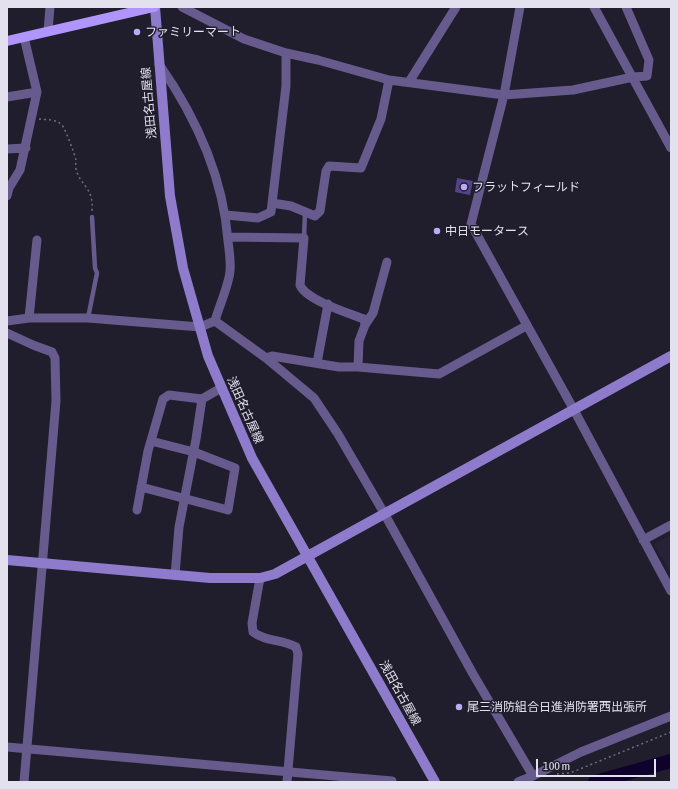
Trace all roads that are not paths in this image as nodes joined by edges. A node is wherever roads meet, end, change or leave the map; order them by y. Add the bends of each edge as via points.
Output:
1 (50, 7) edge
2 (155, 7) edge
3 (182, 7) edge
4 (456, 7) edge
5 (520, 7) edge
6 (594, 7) edge
7 (626, 7) edge
8 (48, 31) junction
9 (24, 37) junction
10 (7, 41) edge
11 (286, 53) junction
12 (159, 64) junction
13 (633, 77) junction
14 (388, 80) junction
15 (409, 82) junction
16 (37, 92) junction
17 (504, 95) junction
18 (7, 97) edge
19 (26, 148) junction
20 (671, 148) edge
21 (7, 149) edge
22 (7, 196) edge
23 (272, 203) junction
24 (305, 212) junction
25 (226, 215) junction
26 (92, 217) road end
27 (228, 236) junction
28 (304, 238) junction
29 (37, 240) dead end
30 (387, 262) dead end
31 (328, 304) junction
32 (29, 318) junction
33 (88, 318) junction
34 (215, 320) junction
35 (7, 322) edge
36 (365, 325) junction
37 (526, 326) junction
38 (200, 327) junction
39 (7, 332) edge
40 (671, 356) edge
41 (266, 358) junction
42 (317, 364) junction
43 (358, 367) junction
44 (221, 388) junction
45 (202, 399) junction
46 (574, 410) junction
47 (151, 440) junction
48 (194, 452) junction
49 (141, 488) junction
50 (185, 498) junction
51 (137, 510) dead end
52 (384, 513) junction
53 (671, 525) edge
54 (643, 540) junction
55 (308, 556) junction
56 (7, 560) edge
57 (44, 563) junction
58 (174, 575) junction
59 (260, 578) junction
60 (671, 591) edge
61 (671, 716) edge
62 (7, 747) edge
63 (26, 749) junction
64 (288, 772) junction
65 (533, 776) junction
66 (392, 780) dead end
67 (24, 782) edge
68 (287, 782) edge
69 (435, 782) edge
70 (518, 782) edge

1 - 8 street
2 - 8 main road
2 - 12 main road, 浅田名古屋線
3 - 11 street via 244,40
4 - 15 street
5 - 17 street
6 - 13 street
7 - 13 street via 649,60 647,76
8 - 9 main road
9 - 10 main road
9 - 16 street
11 - 14 street
11 - 23 street via 286,86
12 - 25 street via 175,87 196,127 222,195
12 - 38 main road, 浅田名古屋線 via 170,196 183,268
13 - 17 street via 573,90
13 - 20 street
14 - 15 street
14 - 24 street via 381,119 360,168 329,166 320,211 315,216
15 - 17 street
16 - 18 street
16 - 19 street
17 - 37 street via 471,224
19 - 21 street
19 - 22 street via 20,170
23 - 24 street via 291,206
23 - 25 street via 271,212 263,217
24 - 28 lane
25 - 27 street
26 - 33 lane via 97,273
27 - 28 street
27 - 34 street via 230,272
28 - 31 street via 300,285 302,291
29 - 32 street
30 - 36 street via 373,314
31 - 36 street via 364,319
31 - 42 street
32 - 33 street
32 - 35 street
33 - 38 street
34 - 38 street
34 - 41 street
36 - 43 street via 359,341
37 - 43 street via 439,374
37 - 46 street
38 - 44 main road, 浅田名古屋線
39 - 57 street via 52,352 55,358 56,401
40 - 46 main road
41 - 42 street via 272,356
41 - 52 street via 314,398
42 - 43 street
44 - 45 street
44 - 55 main road, 浅田名古屋線 via 252,458
45 - 47 street via 169,395 163,400
45 - 48 street
46 - 52 main road
46 - 54 street
47 - 48 street
47 - 49 street
48 - 50 street
48 - 50 street via 235,468 228,510
49 - 50 street
49 - 51 street
50 - 58 street
52 - 55 main road
52 - 65 street
53 - 54 street
54 - 60 street
55 - 59 main road via 275,574
55 - 69 main road, 浅田名古屋線
56 - 57 main road
57 - 58 main road
57 - 63 street
58 - 59 main road
59 - 64 street via 252,623 253,632 260,637 288,642 296,646 298,654
61 - 65 street via 581,752
62 - 63 street
63 - 64 street
63 - 67 street
64 - 66 street
64 - 68 street
65 - 70 street

